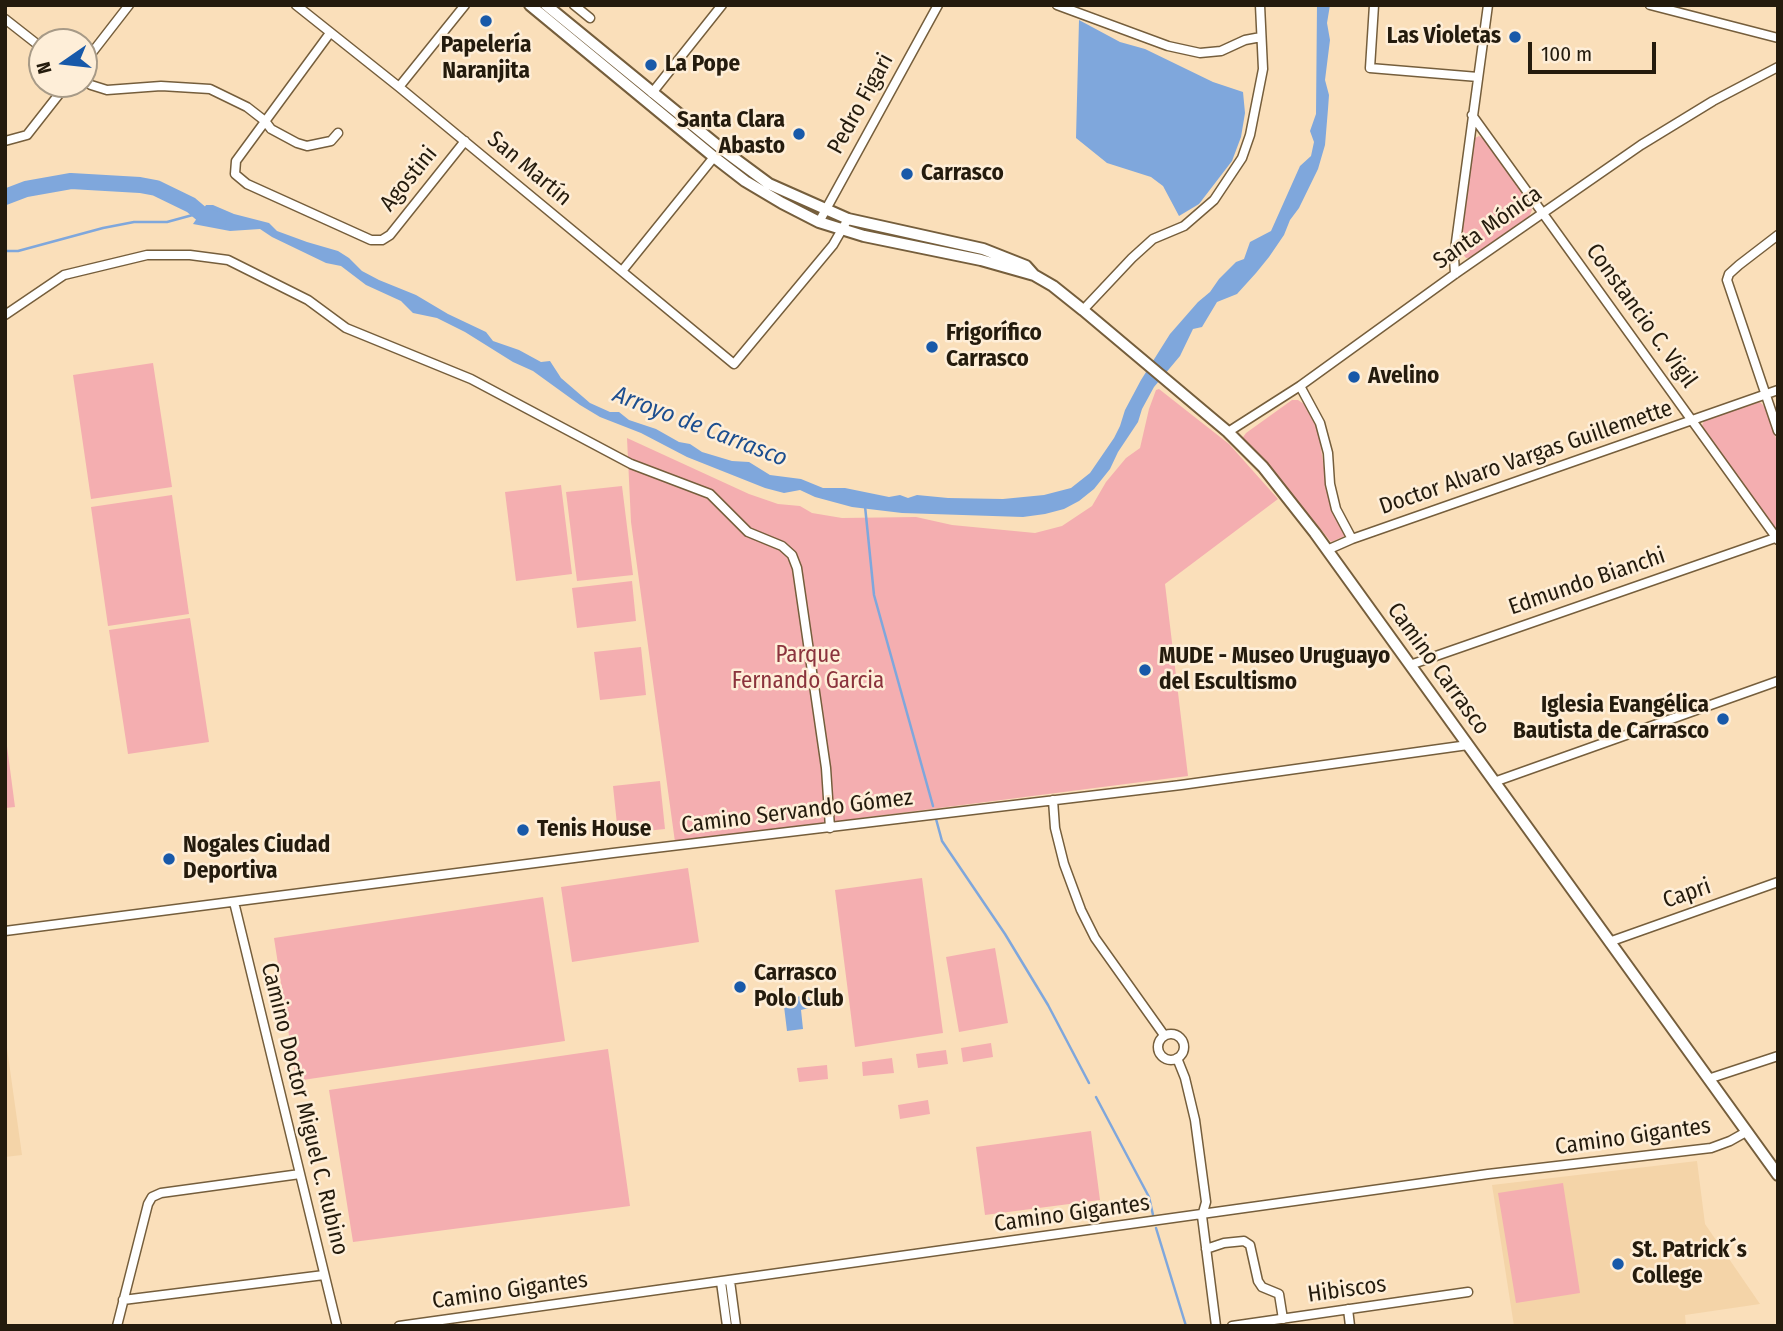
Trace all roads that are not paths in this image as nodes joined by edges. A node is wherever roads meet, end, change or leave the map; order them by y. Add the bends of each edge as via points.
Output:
1 (129, 5) edge
2 (296, 5) edge
3 (465, 5) edge
4 (530, 5) edge
5 (546, 5) edge
6 (574, 5) edge
7 (722, 5) edge
8 (937, 5) edge
9 (1057, 5) edge
10 (1260, 5) edge
11 (1374, 5) edge
12 (1488, 5) edge
13 (1650, 5) edge
14 (590, 18) dead end
15 (5, 19) edge
16 (330, 33) junction
17 (28, 37) edge
18 (1261, 37) junction
19 (1778, 38) edge
20 (98, 45) edge
21 (1778, 67) edge
22 (1478, 77) junction
23 (98, 87) edge
24 (399, 87) junction
25 (652, 93) junction
26 (56, 98) edge
27 (1472, 116) junction
28 (265, 121) junction
29 (338, 133) dead end
30 (5, 141) edge
31 (465, 141) junction
32 (714, 157) junction
33 (824, 210) junction
34 (1543, 213) junction
35 (819, 222) junction
36 (845, 224) junction
37 (1778, 236) edge
38 (622, 271) junction
39 (1455, 274) junction
40 (1083, 310) junction
41 (5, 315) edge
42 (1300, 386) junction
43 (1778, 390) edge
44 (1766, 395) junction
45 (1693, 419) junction
46 (1778, 430) edge
47 (1228, 432) junction
48 (1777, 538) edge
49 (1352, 539) junction
50 (1327, 550) junction
51 (1410, 665) junction
52 (1778, 681) edge
53 (1468, 746) junction
54 (1494, 782) junction
55 (1053, 800) junction
56 (830, 828) junction
57 (1778, 882) edge
58 (234, 902) junction
59 (5, 931) edge
60 (1609, 942) junction
61 (1164, 1035) junction
62 (1778, 1056) edge
63 (1177, 1058) junction
64 (1708, 1079) junction
65 (1746, 1132) junction
66 (300, 1174) junction
67 (1778, 1175) edge
68 (1202, 1216) junction
69 (1206, 1249) junction
70 (324, 1275) junction
71 (726, 1282) junction
72 (1468, 1292) dead end
73 (123, 1300) junction
74 (1348, 1309) junction
75 (1301, 1316) junction
76 (1283, 1319) junction
77 (1272, 1323) edge
78 (117, 1326) edge
79 (337, 1326) edge
80 (399, 1326) edge
81 (727, 1326) edge
82 (736, 1326) edge
83 (1216, 1326) edge
84 (1231, 1326) edge
85 (1302, 1326) edge
86 (1350, 1326) edge

1 - 20 street
2 - 16 street, San Martín
3 - 24 street
4 - 32 main road
5 - 25 main road
6 - 14 street
7 - 25 street
8 - 33 street, Pedro Figari
9 - 18 street via 1168,46 1200,53
10 - 18 street
11 - 22 street via 1370,68
12 - 22 street
13 - 19 street
15 - 17 street
16 - 24 street, San Martín
16 - 28 street
18 - 40 street via 1262,69 1242,158 1214,200 1184,226 1153,239
21 - 34 street, Santa Mónica via 1658,134
22 - 27 street
23 - 28 street via 210,89
24 - 31 street, San Martín
25 - 33 main road via 769,184
26 - 30 street via 27,135
27 - 34 street, Constancio C. Vigil
27 - 39 street
28 - 29 street via 271,129 307,146 331,141
28 - 31 street, Agostini via 236,161 235,174 247,184 371,240 390,234
31 - 38 street, San Martín
32 - 35 main road via 763,193
32 - 38 street
33 - 35 street, Pedro Figari
33 - 36 main road
34 - 39 street, Santa Mónica
34 - 45 street, Constancio C. Vigil
35 - 36 main road
36 - 38 street, San Martín via 833,245 734,364
36 - 40 main road, Camino Carrasco via 1034,275
37 - 44 street via 1729,274 1728,284
39 - 42 street, Santa Mónica
40 - 47 main road, Camino Carrasco
41 - 56 street via 64,275 147,255 228,260 308,300 346,328 471,379 631,464 710,494 748,531 782,546 797,568 826,768
42 - 47 street, Santa Mónica
42 - 49 street via 1320,423 1336,509
43 - 44 street, Doctor Alvaro Vargas Guillemette
44 - 45 street, Doctor Alvaro Vargas Guillemette
44 - 46 street
45 - 48 street, Constancio C. Vigil
45 - 49 street, Doctor Alvaro Vargas Guillemette
47 - 50 main road, Camino Carrasco via 1263,467
48 - 51 street, Edmundo Bianchi
49 - 50 street, Doctor Alvaro Vargas Guillemette
50 - 51 main road, Camino Carrasco
51 - 53 main road, Camino Carrasco
52 - 54 street
53 - 54 main road, Camino Carrasco
53 - 55 street, Camino Servando Gómez
54 - 60 main road, Camino Carrasco
55 - 56 street, Camino Servando Gómez
55 - 61 street via 1064,864 1081,910 1095,938
56 - 58 street, Camino Servando Gómez
57 - 60 street, Capri
58 - 59 street, Camino Servando Gómez
58 - 66 street, Camino Doctor Miguel C. Rubino
60 - 64 main road, Camino Carrasco
61 - 63 street via 1172,1033 1182,1040 1183,1052
61 - 63 street via 1158,1041 1159,1053 1169,1060
62 - 64 street
63 - 68 street via 1195,1120 1206,1202
64 - 65 main road, Camino Carrasco
65 - 67 main road, Camino Carrasco
65 - 68 street, Camino Gigantes via 1711,1148 1488,1174
66 - 70 street, Camino Doctor Miguel C. Rubino
66 - 73 street via 152,1197
68 - 69 street
68 - 71 street, Camino Gigantes
69 - 76 street via 1244,1241 1250,1245 1258,1282 1279,1294
69 - 83 street
70 - 73 street
70 - 79 street, Camino Doctor Miguel C. Rubino
71 - 80 street, Camino Gigantes
71 - 81 street
71 - 82 street
72 - 74 street, Hibiscos
73 - 78 street
74 - 75 street, Hibiscos
74 - 86 street
75 - 76 street, Hibiscos
75 - 85 street
76 - 77 street, Hibiscos
77 - 84 street, Hibiscos

